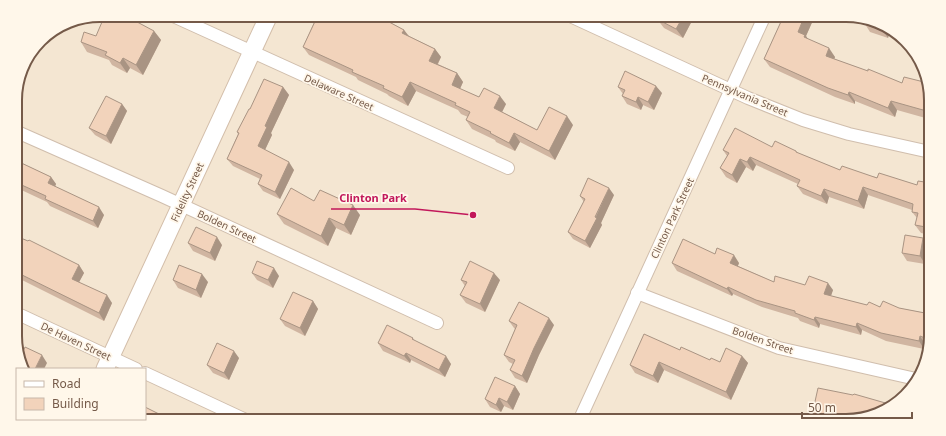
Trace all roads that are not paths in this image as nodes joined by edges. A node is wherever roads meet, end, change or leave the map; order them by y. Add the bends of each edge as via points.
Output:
1 (186, 22) edge
2 (266, 22) edge
3 (583, 22) edge
4 (762, 22) edge
5 (251, 52) junction
6 (730, 90) junction
7 (22, 134) edge
8 (924, 151) edge
9 (508, 168) dead end
10 (181, 205) junction
11 (637, 293) junction
12 (22, 316) edge
13 (437, 323) dead end
14 (108, 363) edge
15 (131, 368) edge
16 (146, 373) edge
17 (911, 378) edge
18 (233, 414) edge
19 (583, 414) edge

1 - 5 street, Delaware Street
2 - 5 main road, Fidelity Street
3 - 6 street, Pennsylvania Street
4 - 6 street, Clinton Park Street
5 - 9 street, Delaware Street
5 - 10 main road, Fidelity Street
6 - 8 street, Pennsylvania Street via 803,120 849,134
6 - 11 street, Clinton Park Street
7 - 10 street, Bolden Street
10 - 13 street, Bolden Street
10 - 14 main road, Fidelity Street
11 - 17 street, Bolden Street via 779,348
11 - 19 street, Clinton Park Street
12 - 14 street, De Haven Street
14 - 15 street, De Haven Street
16 - 18 street

